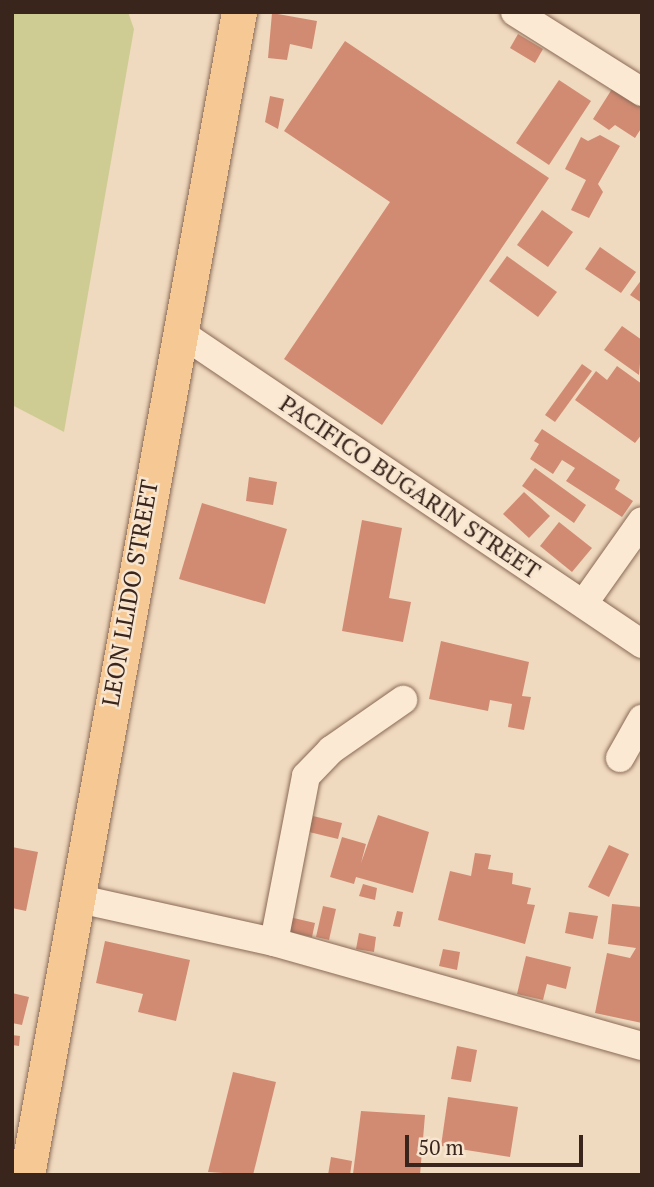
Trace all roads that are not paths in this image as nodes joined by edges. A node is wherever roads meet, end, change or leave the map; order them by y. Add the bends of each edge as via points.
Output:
1 (239, 12) edge
2 (515, 12) edge
3 (642, 92) edge
4 (178, 331) junction
5 (642, 521) edge
6 (584, 603) junction
7 (642, 644) edge
8 (403, 700) dead end
9 (642, 719) edge
10 (620, 758) dead end
11 (75, 898) junction
12 (274, 942) junction
13 (642, 1046) edge
14 (28, 1163) edge

1 - 4 main road, LEON LLIDO STREET
2 - 3 street
4 - 6 street, PACIFICO BUGARIN STREET
4 - 11 main road, LEON LLIDO STREET
5 - 6 street
6 - 7 street, PACIFICO BUGARIN STREET
8 - 12 street via 331,750 306,776
9 - 10 street
11 - 12 street
11 - 14 main road, LEON LLIDO STREET
12 - 13 street

